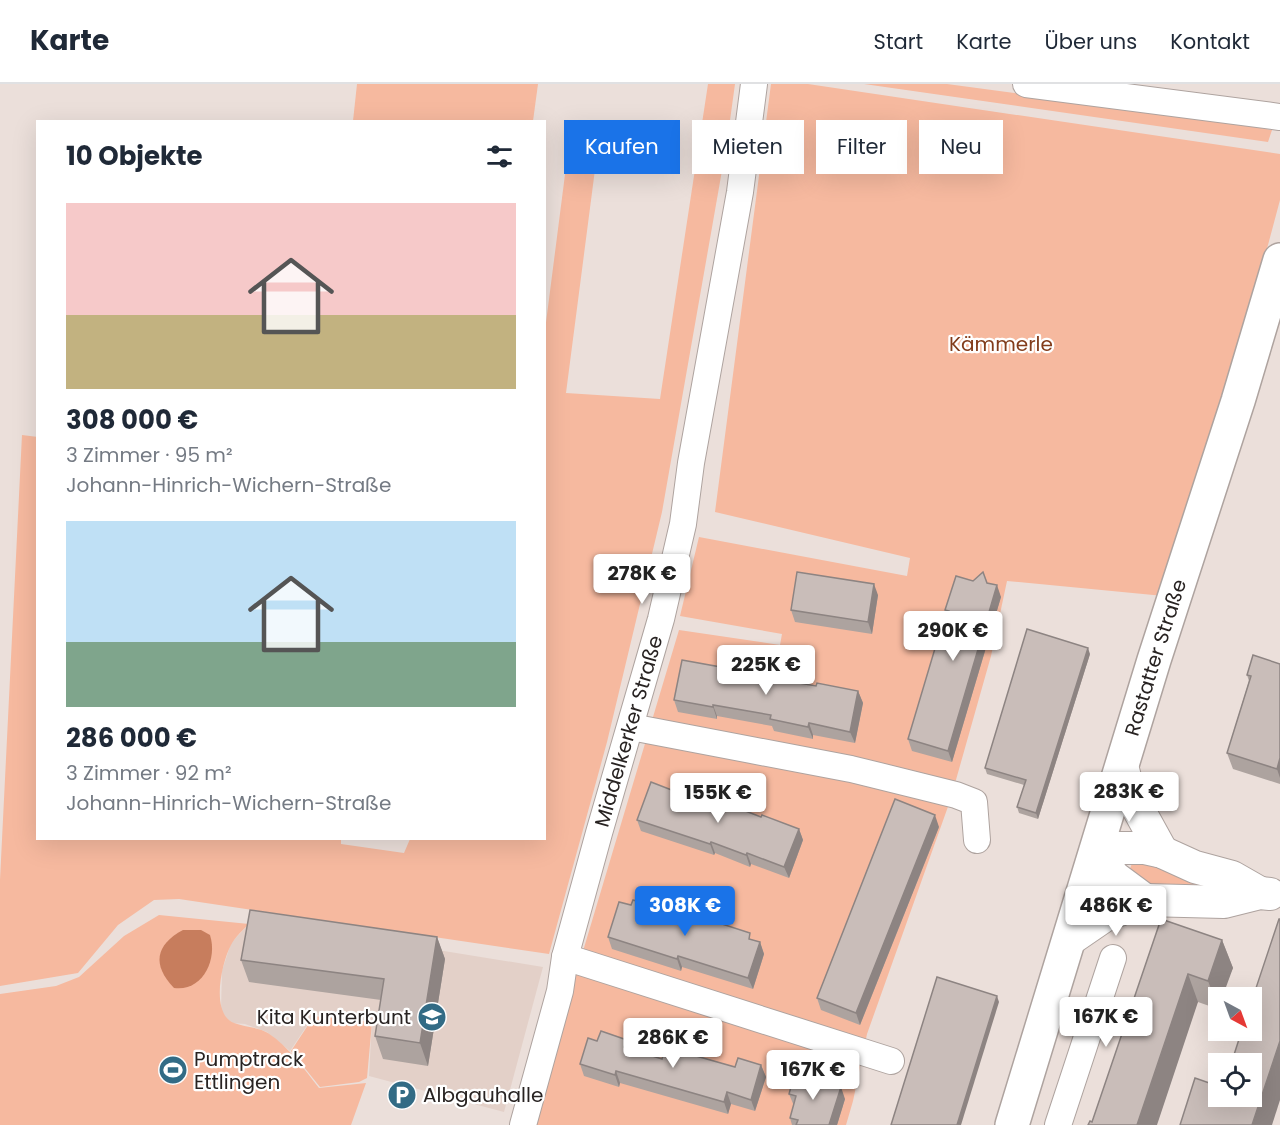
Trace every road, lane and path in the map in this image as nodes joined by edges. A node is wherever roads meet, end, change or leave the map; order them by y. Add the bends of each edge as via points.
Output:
1 (754, 84) edge
2 (1026, 84) edge
3 (1280, 117) edge
4 (1280, 260) edge
5 (631, 728) junction
6 (1122, 765) junction
7 (977, 840) dead end
8 (1096, 852) junction
9 (1162, 852) junction
10 (1270, 894) edge
11 (1145, 900) junction
12 (1069, 940) junction
13 (565, 957) junction
14 (1113, 958) dead end
15 (891, 1061) dead end
16 (523, 1125) edge
17 (1012, 1125) edge
18 (1058, 1125) edge

1 - 5 street, Middelkerker Straße via 740,192 683,524
2 - 3 street
4 - 6 main road, Rastatter Straße
5 - 7 street via 851,769 956,795 974,802
5 - 13 street, Middelkerker Straße
6 - 8 main road, Rastatter Straße
6 - 9 street via 1129,792
8 - 9 street via 1143,848
8 - 11 street via 1114,876
8 - 12 main road, Rastatter Straße
9 - 10 street
10 - 11 street via 1224,902
11 - 12 street via 1104,916
12 - 17 main road, Rastatter Straße
13 - 15 street
13 - 16 street, Middelkerker Straße via 560,991
14 - 18 street

